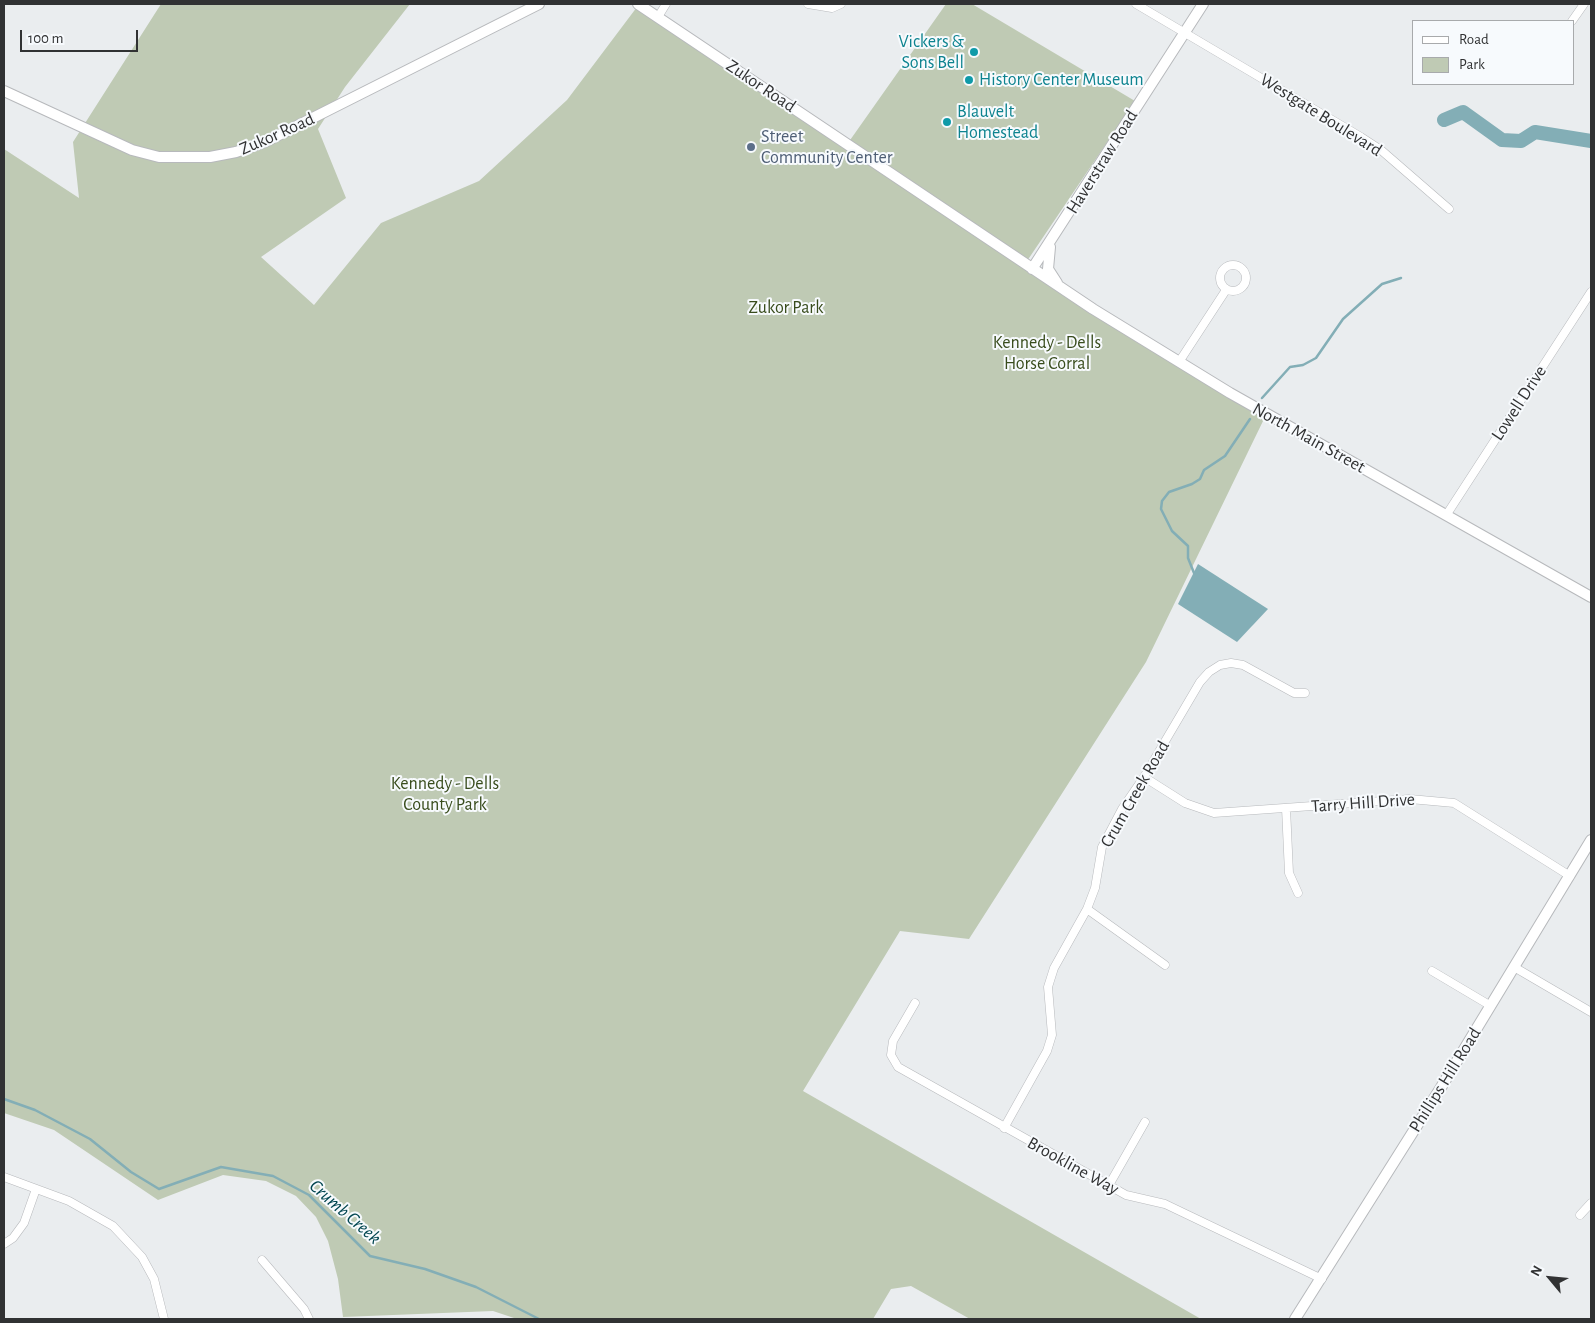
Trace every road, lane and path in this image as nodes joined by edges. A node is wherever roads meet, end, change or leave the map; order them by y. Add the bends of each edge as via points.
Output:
1 (539, 4) edge
2 (638, 4) edge
3 (666, 4) edge
4 (808, 4) edge
5 (841, 4) edge
6 (1136, 4) edge
7 (1203, 4) edge
8 (1584, 4) edge
9 (658, 17) junction
10 (1573, 20) edge
11 (1185, 34) junction
12 (4, 91) edge
13 (1449, 209) dead end
14 (1055, 236) junction
15 (1032, 269) junction
16 (1226, 290) dead end
17 (1064, 291) junction
18 (1591, 292) edge
19 (1178, 362) junction
20 (1446, 514) junction
21 (1591, 597) edge
22 (1305, 693) dead end
23 (1144, 777) junction
24 (1286, 808) junction
25 (1591, 840) edge
26 (1570, 876) junction
27 (1298, 893) dead end
28 (1087, 909) junction
29 (1166, 965) dead end
30 (1514, 967) junction
31 (1432, 971) dead end
32 (915, 1003) dead end
33 (1491, 1006) junction
34 (1591, 1012) edge
35 (1145, 1122) dead end
36 (1004, 1128) junction
37 (4, 1177) edge
38 (1109, 1186) junction
39 (36, 1189) junction
40 (1591, 1202) edge
41 (1580, 1215) dead end
42 (4, 1244) edge
43 (262, 1260) dead end
44 (1322, 1279) junction
45 (164, 1319) edge
46 (309, 1319) edge
47 (1295, 1319) edge

1 - 12 street, Zukor Road via 274,138 236,152 210,157 159,157 132,150
2 - 9 street, Zukor Road
3 - 9 street
4 - 5 street via 832,8
6 - 11 street, Westgate Boulevard
7 - 11 street, Haverstraw Road
8 - 10 street
9 - 15 street, Zukor Road
11 - 13 street, Westgate Boulevard via 1381,150
11 - 14 street, Haverstraw Road
14 - 15 street, Haverstraw Road
14 - 17 street via 1048,252 1048,264 1052,276
15 - 17 street, North Main Street
16 - 19 street
17 - 19 street, North Main Street
18 - 20 street, Lowell Drive
19 - 20 street, North Main Street
20 - 21 street, North Main Street
22 - 23 street, Crum Creek Road via 1294,693 1243,665 1220,665 1200,682
23 - 24 street, Tarry Hill Drive via 1199,810 1214,813
23 - 28 street, Crum Creek Road via 1102,847 1095,888
24 - 26 street, Tarry Hill Drive via 1410,799 1454,803
24 - 27 street via 1289,873
25 - 26 street, Phillips Hill Road
26 - 30 street, Phillips Hill Road
28 - 29 street
28 - 36 street, Crum Creek Road via 1054,968 1048,987 1052,1035 1047,1051
30 - 33 street, Phillips Hill Road
30 - 34 street
31 - 33 street
32 - 36 street, Brookline Way via 893,1040 891,1055 898,1067
33 - 44 street, Phillips Hill Road
35 - 38 street
36 - 38 street, Brookline Way
37 - 39 street
38 - 44 street, Brookline Way via 1126,1196 1165,1204
39 - 42 street via 24,1223
39 - 45 street via 91,1212 128,1240 154,1278
40 - 41 street
43 - 46 street via 304,1308
44 - 47 street, Phillips Hill Road

